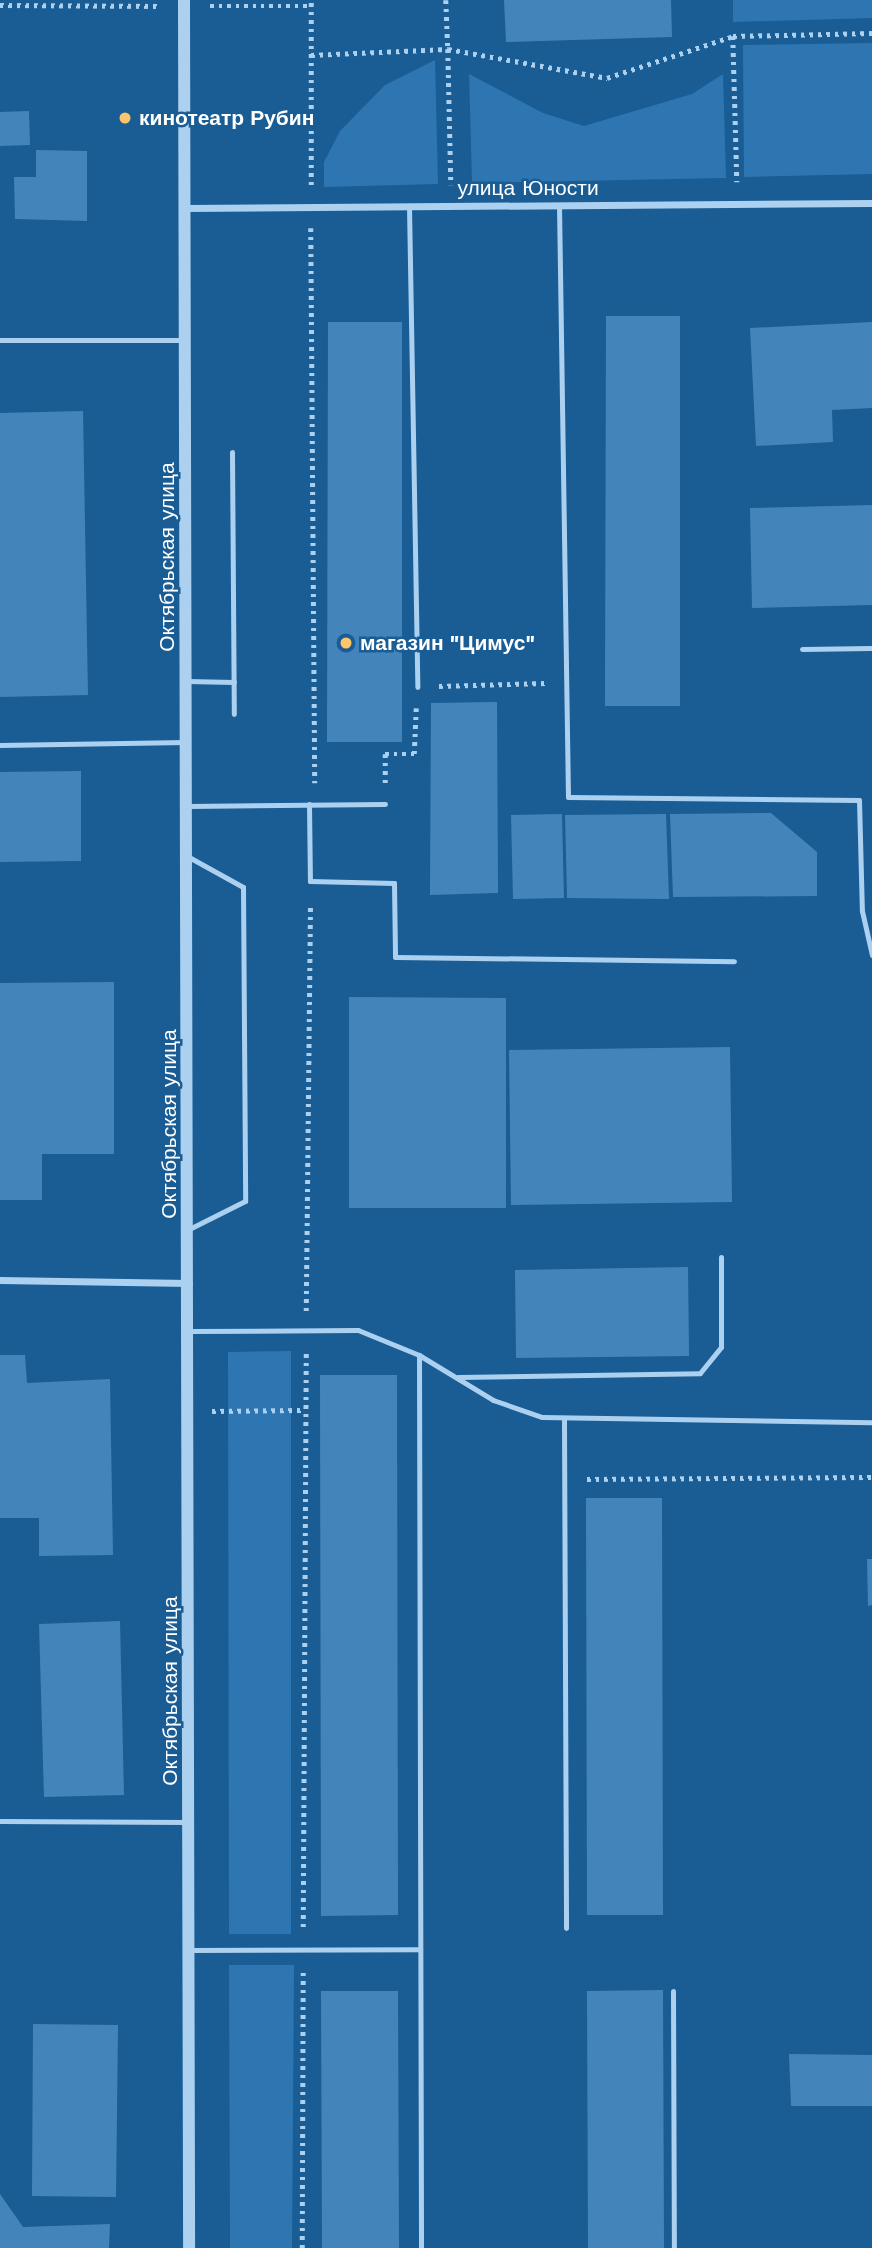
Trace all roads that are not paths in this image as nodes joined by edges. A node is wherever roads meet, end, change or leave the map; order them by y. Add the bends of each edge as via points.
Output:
1 (184, 0) edge
2 (872, 203) edge
3 (559, 205) junction
4 (409, 206) junction
5 (185, 208) junction
6 (0, 340) edge
7 (185, 340) junction
8 (232, 453) dead end
9 (872, 648) edge
10 (802, 649) dead end
11 (187, 681) junction
12 (234, 682) junction
13 (416, 687) road end
14 (234, 714) dead end
15 (187, 742) junction
16 (0, 745) edge
17 (309, 804) junction
18 (385, 804) road end
19 (187, 806) junction
20 (187, 856) junction
21 (872, 955) edge
22 (734, 961) dead end
23 (189, 1229) junction
24 (721, 1257) dead end
25 (0, 1280) edge
26 (189, 1283) junction
27 (189, 1331) junction
28 (419, 1355) junction
29 (455, 1377) junction
30 (565, 1419) junction
31 (872, 1422) edge
32 (0, 1821) edge
33 (189, 1822) junction
34 (566, 1928) dead end
35 (189, 1950) junction
36 (420, 1950) junction
37 (673, 1992) dead end
38 (189, 2248) edge
39 (421, 2248) edge
40 (674, 2248) edge

1 - 5 street, Октябрьская улица
2 - 3 street, улица Юности
3 - 4 street, улица Юности
3 - 21 lane via 568,797 859,800 862,911
4 - 5 street, улица Юности
4 - 13 lane
5 - 7 street, Октябрьская улица
6 - 7 lane
7 - 11 street, Октябрьская улица
8 - 12 lane
9 - 10 lane
11 - 12 lane
11 - 15 street, Октябрьская улица
12 - 14 lane
15 - 16 lane
15 - 19 street, Октябрьская улица
17 - 18 lane
17 - 19 lane
17 - 22 lane via 310,881 394,883 395,957
19 - 20 street, Октябрьская улица
20 - 23 street, Октябрьская улица
20 - 23 lane via 243,887 245,1201
23 - 26 street, Октябрьская улица
24 - 29 lane via 721,1347 700,1373
25 - 26 street
26 - 27 street, Октябрьская улица
27 - 28 lane via 306,1328 375,1334
27 - 33 street, Октябрьская улица
28 - 29 lane
28 - 36 lane
29 - 30 lane via 510,1408
30 - 31 lane
30 - 34 lane
32 - 33 lane
33 - 35 street, Октябрьская улица
35 - 36 lane
35 - 38 street, Октябрьская улица
36 - 39 lane
37 - 40 lane

